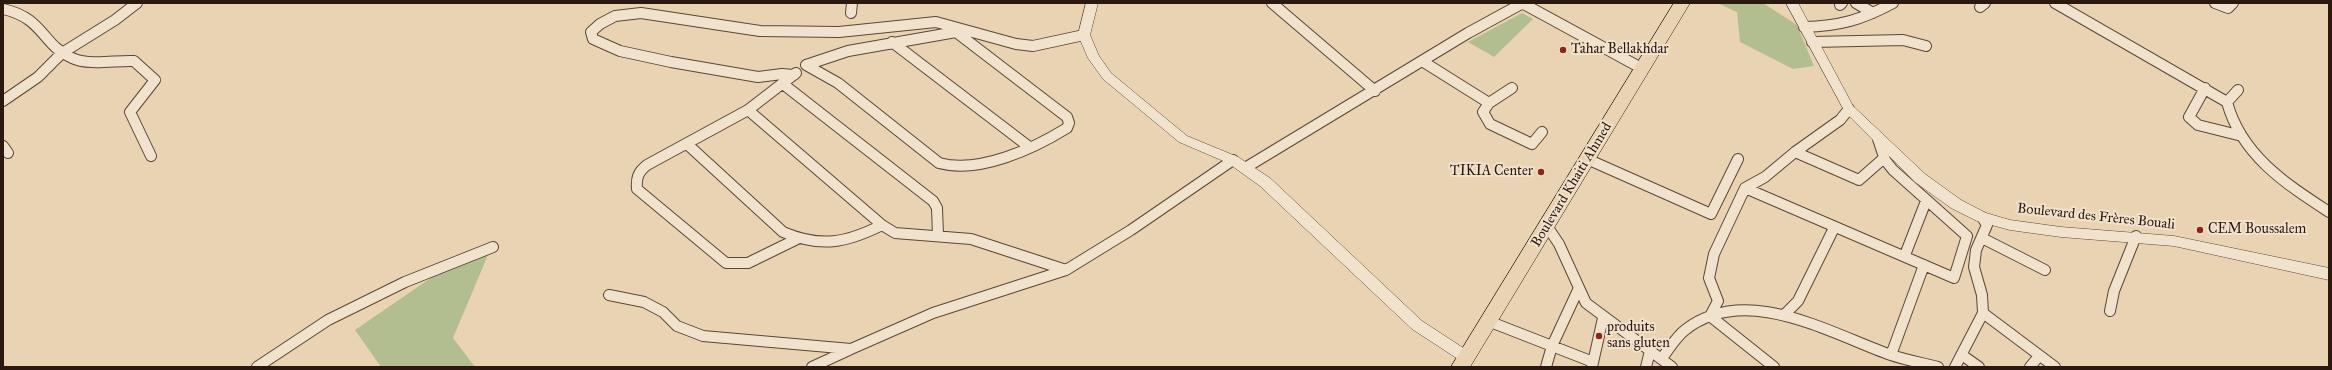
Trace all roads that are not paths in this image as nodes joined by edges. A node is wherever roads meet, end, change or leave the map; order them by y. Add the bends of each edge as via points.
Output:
1 (137, 3) edge
2 (852, 3) edge
3 (1092, 3) edge
4 (1272, 3) edge
5 (1682, 3) edge
6 (1792, 3) edge
7 (1856, 3) edge
8 (1893, 3) edge
9 (2056, 3) edge
10 (2216, 3) edge
11 (2233, 3) edge
12 (1521, 4) edge
13 (3, 9) edge
14 (851, 13) dead end
15 (1873, 13) junction
16 (1804, 26) junction
17 (970, 30) junction
18 (956, 32) junction
19 (1084, 35) junction
20 (892, 42) junction
21 (1812, 42) junction
22 (1926, 46) dead end
23 (62, 53) junction
24 (1422, 61) junction
25 (806, 65) junction
26 (1643, 69) junction
27 (794, 75) junction
28 (783, 84) junction
29 (1512, 88) dead end
30 (2205, 88) junction
31 (2238, 90) dead end
32 (1374, 91) junction
33 (3, 101) edge
34 (2226, 102) junction
35 (1489, 103) junction
36 (1849, 109) junction
37 (748, 110) junction
38 (1542, 132) dead end
39 (2238, 134) junction
40 (1878, 139) junction
41 (687, 144) junction
42 (1028, 146) junction
43 (1795, 152) junction
44 (151, 156) dead end
45 (1884, 158) junction
46 (1586, 159) junction
47 (1738, 159) dead end
48 (1233, 160) junction
49 (1245, 168) junction
50 (1745, 188) junction
51 (1926, 202) junction
52 (2329, 212) edge
53 (1982, 217) junction
54 (882, 225) junction
55 (1547, 226) junction
56 (1834, 228) junction
57 (938, 235) junction
58 (2136, 236) junction
59 (1982, 238) junction
60 (797, 239) junction
61 (493, 247) dead end
62 (1905, 255) junction
63 (1924, 265) junction
64 (1066, 270) junction
65 (2045, 270) dead end
66 (2329, 274) edge
67 (1578, 290) junction
68 (609, 295) dead end
69 (2110, 310) dead end
70 (1983, 313) junction
71 (1785, 314) junction
72 (1710, 316) junction
73 (1603, 318) junction
74 (1488, 321) junction
75 (1552, 346) junction
76 (851, 349) junction
77 (1650, 351) junction
78 (1891, 355) junction
79 (1962, 355) junction
80 (2040, 356) junction
81 (1662, 358) junction
82 (1463, 362) edge
83 (1592, 365) edge
84 (1770, 366) edge
85 (257, 367) edge
86 (812, 367) edge
87 (1546, 367) edge
88 (1646, 367) edge
89 (1672, 367) edge
90 (1938, 367) edge
91 (1955, 367) edge
92 (1979, 367) edge
93 (2030, 367) edge
94 (2055, 367) edge

1 - 23 street
2 - 14 street
3 - 19 street
4 - 32 street
5 - 26 highway, Boulevard Khaiti Ahmed
6 - 16 street, Boulevard des Frères Bouali
7 - 15 street
8 - 15 street
9 - 30 street
10 - 11 street via 2228,8
12 - 24 street
12 - 26 street
13 - 23 street via 30,18 41,27
15 - 16 street via 1853,24
16 - 21 street, Boulevard des Frères Bouali
17 - 18 street
17 - 19 street via 1016,44 1033,46
17 - 27 street via 936,22 839,32 760,31 640,13 615,16 592,32 593,39 620,51 671,62 758,77
18 - 20 street
18 - 42 street via 1067,117 1069,123 1062,131
19 - 48 street via 1094,58 1107,76 1183,139
20 - 25 street via 848,51
20 - 42 street
21 - 22 street via 1903,40
21 - 36 street, Boulevard des Frères Bouali
23 - 33 street via 38,77
23 - 44 street via 74,60 134,61 155,80 130,112
24 - 32 street
24 - 35 street
25 - 27 street
25 - 42 street via 838,83 938,163 950,166 982,164
26 - 46 highway, Boulevard Khaiti Ahmed
27 - 28 street
28 - 37 street
28 - 57 street via 933,202 937,208
29 - 35 street
30 - 34 street
30 - 39 street via 2188,118 2198,125
31 - 34 street
32 - 49 street
34 - 39 street via 2228,114
35 - 38 street via 1483,112 1490,124 1532,144
36 - 40 street, Boulevard des Frères Bouali
36 - 43 street via 1840,120
37 - 41 street
37 - 54 street
39 - 52 street via 2285,183
40 - 45 street
40 - 53 street, Boulevard des Frères Bouali via 1920,178 1956,204
41 - 60 street via 783,232
41 - 60 street via 639,171 635,179 636,188 726,263 748,263
43 - 45 street via 1859,180
43 - 50 street via 1765,177
45 - 51 street
46 - 47 street via 1711,214
46 - 55 highway, Boulevard Khaiti Ahmed
48 - 49 street
48 - 64 street via 1131,230
49 - 82 street via 1265,182 1417,325
50 - 56 street
50 - 72 street via 1714,254 1709,278 1718,301
51 - 62 street
51 - 63 street via 1967,236 1954,278
53 - 58 street, Boulevard des Frères Bouali via 2010,225 2061,232
53 - 59 street via 1987,225
54 - 57 street via 895,233
54 - 60 street via 849,240 818,242
55 - 67 street via 1556,237
55 - 74 highway, Boulevard Khaiti Ahmed
56 - 62 street
56 - 71 street via 1798,301
57 - 64 street via 971,240
58 - 66 street, Boulevard des Frères Bouali via 2174,241
58 - 69 street via 2114,291
59 - 65 street
59 - 70 street via 1976,250 1974,267 1982,295
61 - 85 street via 405,282 328,320
62 - 63 street
63 - 78 street
64 - 76 street via 933,313
67 - 73 street via 1586,303
67 - 75 street
68 - 76 street via 644,302 663,312 677,326 703,336
70 - 79 street
70 - 80 street
71 - 72 street via 1739,311
71 - 78 street
72 - 81 street via 1685,330
72 - 84 street
73 - 77 street
73 - 83 street
74 - 75 street
74 - 82 highway, Boulevard Khaiti Ahmed
75 - 83 street
75 - 87 street
76 - 86 street
77 - 81 street
77 - 88 street
78 - 90 street
79 - 91 street
79 - 92 street
80 - 93 street
80 - 94 street
81 - 89 street

